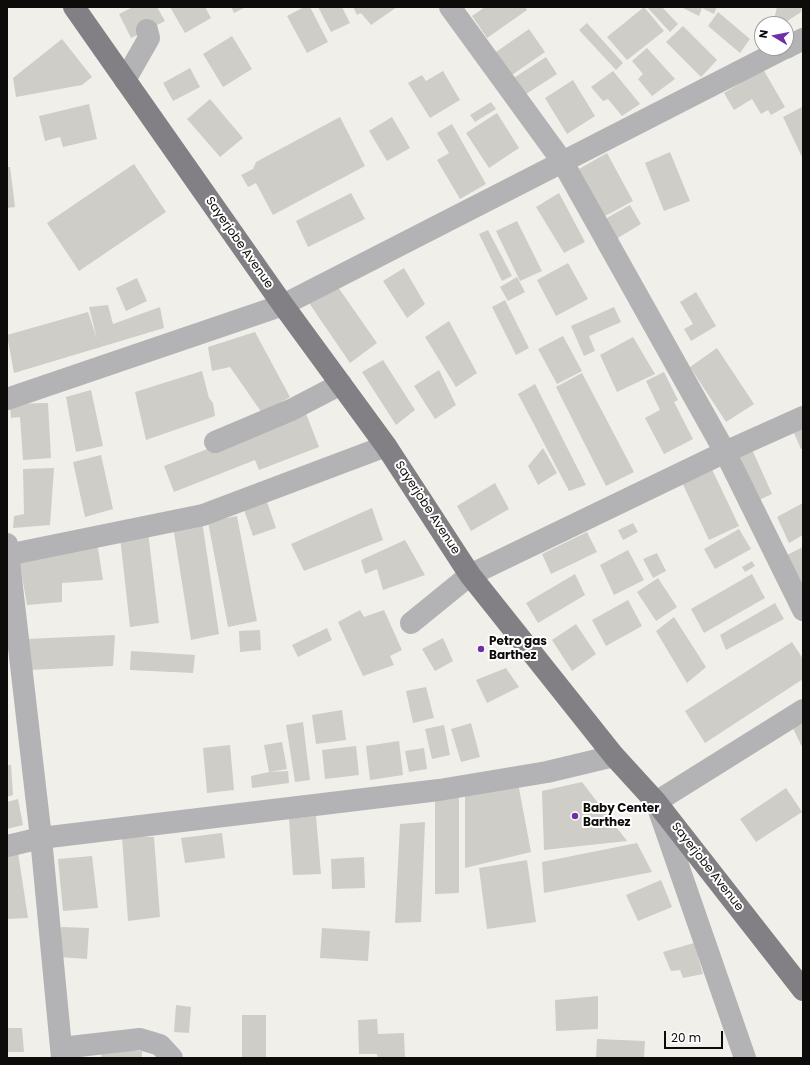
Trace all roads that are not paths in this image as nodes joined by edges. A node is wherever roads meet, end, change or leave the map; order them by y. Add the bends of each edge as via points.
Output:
1 (76, 7) edge
2 (450, 7) edge
3 (147, 30) tunnel mouth
4 (803, 39) edge
5 (794, 44) edge
6 (770, 56) edge
7 (125, 80) junction
8 (562, 161) junction
9 (283, 305) junction
10 (341, 384) junction
11 (7, 399) edge
12 (803, 416) edge
13 (215, 442) dead end
14 (386, 446) junction
15 (725, 452) junction
16 (7, 544) edge
17 (7, 555) edge
18 (470, 575) junction
19 (803, 610) edge
20 (411, 623) dead end
21 (803, 710) edge
22 (614, 756) junction
23 (656, 802) junction
24 (41, 838) junction
25 (7, 846) edge
26 (802, 986) edge
27 (62, 1053) edge
28 (172, 1058) edge
29 (745, 1058) edge

1 - 7 main road, Sayerjobe Avenue
2 - 8 street
3 - 7 street via 147,43
4 - 5 street
6 - 8 street
7 - 9 main road, Sayerjobe Avenue
8 - 9 street
8 - 15 street
9 - 10 main road, Sayerjobe Avenue
9 - 11 street
10 - 13 street via 291,410
10 - 14 main road, Sayerjobe Avenue
12 - 15 street
14 - 17 street via 203,515
14 - 18 main road, Sayerjobe Avenue
15 - 18 street
15 - 19 street
16 - 17 street
17 - 24 street
18 - 20 street
18 - 22 main road, Sayerjobe Avenue
21 - 23 street
22 - 23 main road, Sayerjobe Avenue
22 - 24 street via 547,772 439,790
23 - 26 main road, Sayerjobe Avenue
23 - 29 street
24 - 25 street
24 - 27 street
27 - 28 street via 140,1040 160,1045

